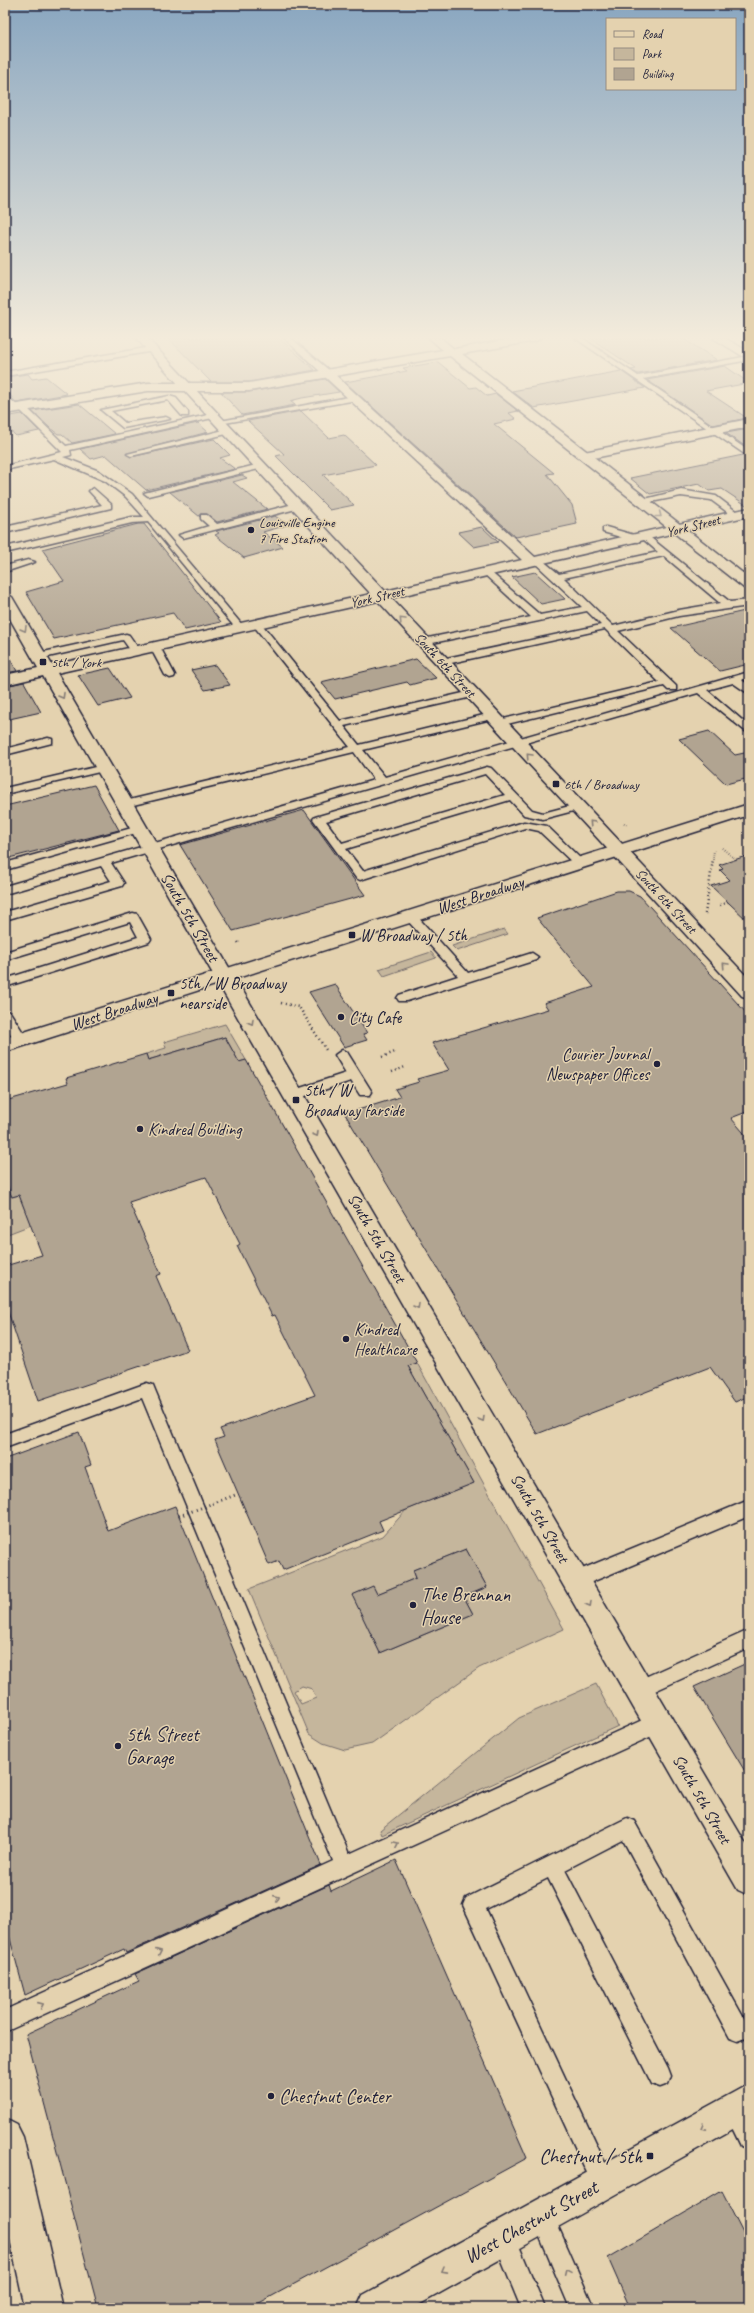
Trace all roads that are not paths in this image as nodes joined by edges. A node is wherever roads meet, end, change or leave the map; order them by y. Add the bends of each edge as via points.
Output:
1 (61, 446) edge
2 (79, 446) edge
3 (151, 446) edge
4 (242, 446) edge
5 (407, 446) edge
6 (571, 446) edge
7 (634, 446) edge
8 (736, 446) edge
9 (65, 449) junction
10 (131, 454) dead end
11 (749, 455) edge
12 (54, 456) junction
13 (584, 456) junction
14 (260, 466) junction
15 (5, 468) edge
16 (93, 491) dead end
17 (148, 493) dead end
18 (641, 501) junction
19 (297, 506) junction
20 (743, 514) edge
21 (204, 517) dead end
22 (150, 519) junction
23 (216, 527) junction
24 (677, 529) junction
25 (5, 530) edge
26 (606, 530) dead end
27 (183, 535) dead end
28 (642, 538) junction
29 (5, 550) edge
30 (665, 553) junction
31 (31, 562) dead end
32 (535, 562) junction
33 (5, 569) edge
34 (487, 572) junction
35 (557, 577) junction
36 (749, 586) edge
37 (381, 596) junction
38 (5, 597) edge
39 (749, 603) edge
40 (727, 604) junction
41 (588, 608) junction
42 (538, 618) junction
43 (258, 624) junction
44 (240, 628) junction
45 (608, 628) junction
46 (423, 642) junction
47 (155, 647) junction
48 (136, 652) junction
49 (39, 656) junction
50 (442, 662) junction
51 (48, 671) junction
52 (170, 675) dead end
53 (749, 675) edge
54 (735, 679) junction
55 (5, 680) edge
56 (666, 683) junction
57 (700, 689) junction
58 (749, 691) edge
59 (472, 694) junction
60 (680, 694) junction
61 (496, 720) junction
62 (337, 725) junction
63 (749, 731) edge
64 (48, 742) dead end
65 (516, 742) junction
66 (357, 750) junction
67 (5, 752) edge
68 (104, 768) junction
69 (379, 782) junction
70 (5, 791) edge
71 (512, 796) junction
72 (125, 804) junction
73 (577, 807) junction
74 (749, 809) edge
75 (528, 813) junction
76 (543, 822) junction
77 (524, 825) junction
78 (139, 829) junction
79 (150, 847) junction
80 (339, 847) junction
81 (619, 851) junction
82 (104, 861) junction
83 (579, 863) junction
84 (5, 867) edge
85 (5, 890) edge
86 (5, 916) edge
87 (411, 917) junction
88 (5, 956) edge
89 (532, 957) dead end
90 (224, 976) junction
91 (466, 978) junction
92 (5, 983) edge
93 (749, 991) edge
94 (403, 998) dead end
95 (5, 1015) edge
96 (13, 1043) edge
97 (342, 1055) dead end
98 (355, 1075) junction
99 (365, 1092) dead end
100 (293, 1095) junction
101 (5, 1441) edge
102 (749, 1508) edge
103 (576, 1580) junction
104 (749, 1639) edge
105 (639, 1689) junction
106 (658, 1723) junction
107 (552, 1866) junction
108 (345, 1867) junction
109 (749, 1879) edge
110 (5, 2021) edge
111 (738, 2030) dead end
112 (660, 2076) dead end
113 (744, 2116) edge
114 (5, 2138) edge
115 (603, 2182) junction
116 (542, 2216) junction
117 (504, 2237) junction
118 (413, 2299) edge
119 (44, 2308) edge
120 (376, 2308) edge
121 (533, 2308) edge
122 (582, 2308) edge

1 - 9 lane
2 - 9 lane
3 - 10 lane
4 - 14 street, South 6th Street
5 - 32 street
6 - 13 street
7 - 13 street
8 - 11 lane
9 - 12 lane via 68,453
12 - 15 lane
12 - 22 lane via 110,479 136,501
13 - 18 street
14 - 17 lane
14 - 19 street, South 6th Street
16 - 25 lane via 108,506
18 - 20 lane via 681,493 713,498
18 -> 24 street
19 - 23 lane
19 - 37 street, South 6th Street
20 - 24 street, York Street
21 - 23 lane
22 - 29 lane via 132,520
22 - 44 lane
23 - 27 lane
24 - 28 street, York Street
24 - 36 street
26 - 28 lane
28 - 30 lane
28 - 32 street, York Street
30 - 35 lane
30 - 40 lane
31 - 33 lane
32 - 34 street, York Street
32 - 35 lane
34 - 37 street, York Street
34 - 42 lane
35 - 41 lane
37 - 43 street, York Street
46 -> 37 street, South 6th Street
38 -> 49 street, South 5th Street
39 - 40 lane
40 - 45 lane
41 - 42 lane
41 - 45 lane
42 - 46 lane
43 - 44 street, York Street
43 - 62 lane
44 - 47 street, York Street
45 - 50 lane
45 - 56 lane
46 - 50 street, South 6th Street
47 - 48 street, York Street
47 - 52 lane
48 - 49 lane via 126,637
48 - 51 street, York Street
49 - 51 street, South 5th Street
50 - 59 street, South 6th Street
51 - 55 street, York Street
51 -> 68 street, South 5th Street
53 - 54 lane
54 - 57 lane
54 - 58 lane
56 - 60 lane
56 - 61 lane
57 - 60 lane
57 - 63 lane
59 - 61 street, South 6th Street
59 - 62 lane
60 - 65 lane
61 - 65 street, South 6th Street
61 - 66 lane
62 - 66 lane
64 - 67 lane
65 - 69 lane
73 -> 65 street, South 6th Street
66 - 69 lane via 380,778
66 - 72 lane
68 - 70 lane
68 - 72 street, South 5th Street
69 - 79 lane
71 - 75 lane
71 - 80 lane
71 - 80 lane via 487,770 319,819
72 - 78 street, South 5th Street
73 - 76 lane
81 -> 73 street, South 6th Street
74 - 81 street, West Broadway
75 - 76 lane
75 - 77 lane
76 - 77 lane
76 - 83 lane
77 - 80 lane via 360,876
78 - 79 street, South 5th Street
78 - 84 lane
79 - 82 lane
79 - 90 street, South 5th Street
81 - 83 street, West Broadway
93 -> 81 street, South 6th Street
82 - 85 lane
82 - 86 lane via 118,882
83 - 87 street, West Broadway
87 - 90 street, West Broadway
87 - 91 lane
88 - 92 lane via 133,917 145,939
89 - 91 lane
90 - 96 street, West Broadway
90 -> 100 street, South 5th Street
91 - 94 lane
95 - 96 lane
97 - 98 lane
98 - 99 lane
98 - 100 lane
100 -> 103 street, South 5th Street
101 - 108 lane via 147,1390
102 - 103 lane
103 -> 105 street, South 5th Street
104 - 105 lane
105 - 106 street, South 5th Street
108 -> 106 lane
106 - 109 street, South 5th Street
107 - 111 lane via 627,1828
107 - 112 lane
107 - 115 lane via 473,1905
110 -> 108 lane
113 -> 115 street, West Chestnut Street
114 - 119 street
115 - 116 street, West Chestnut Street
116 - 117 street, West Chestnut Street
122 -> 116 lane
117 -> 118 street, West Chestnut Street
117 - 121 lane
118 - 120 street, West Chestnut Street

